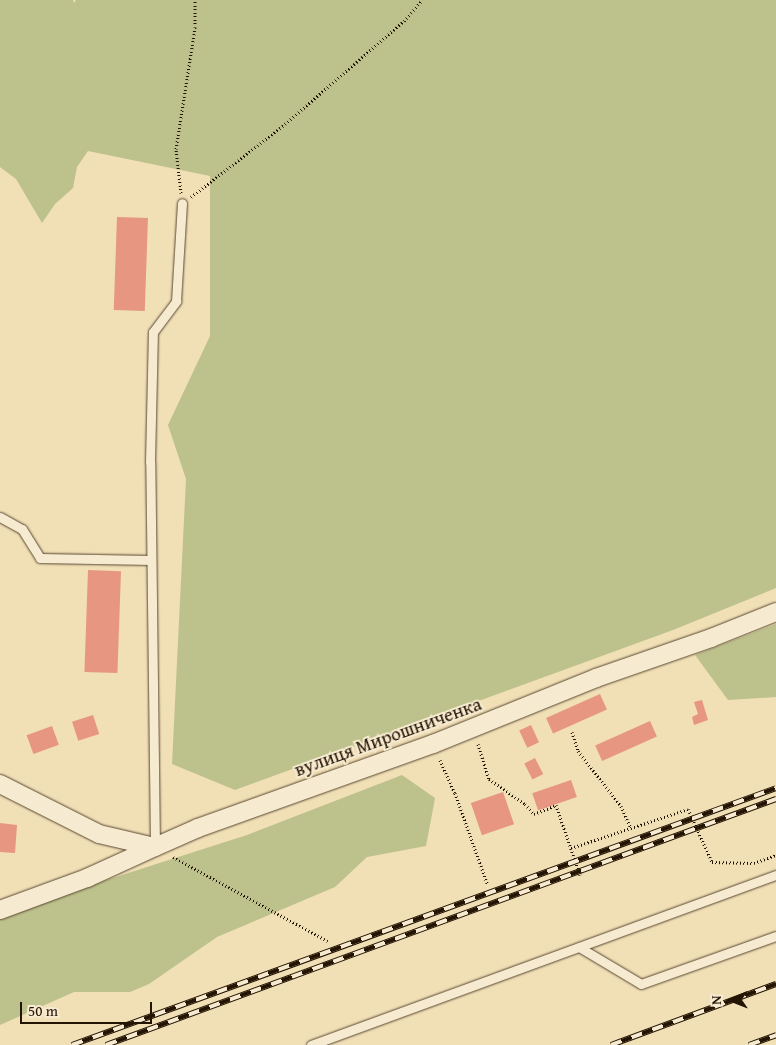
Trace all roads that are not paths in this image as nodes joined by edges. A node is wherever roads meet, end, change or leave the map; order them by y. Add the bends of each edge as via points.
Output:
1 (182, 203) road end
2 (0, 517) edge
3 (151, 560) junction
4 (776, 612) edge
5 (0, 784) edge
6 (8, 795) edge
7 (155, 847) junction
8 (776, 875) edge
9 (0, 910) edge
10 (776, 936) edge
11 (579, 947) junction
12 (311, 1045) edge

1 - 3 lane via 176,302 153,332
2 - 3 lane via 22,529 40,558
3 - 7 lane
4 - 7 street, вулиця Мирошниченка via 596,678 433,744 198,828
5 - 6 street
6 - 7 street via 99,834
7 - 9 street, вулиця Мирошниченка via 87,878
8 - 11 lane
10 - 11 lane via 641,984
11 - 12 lane

